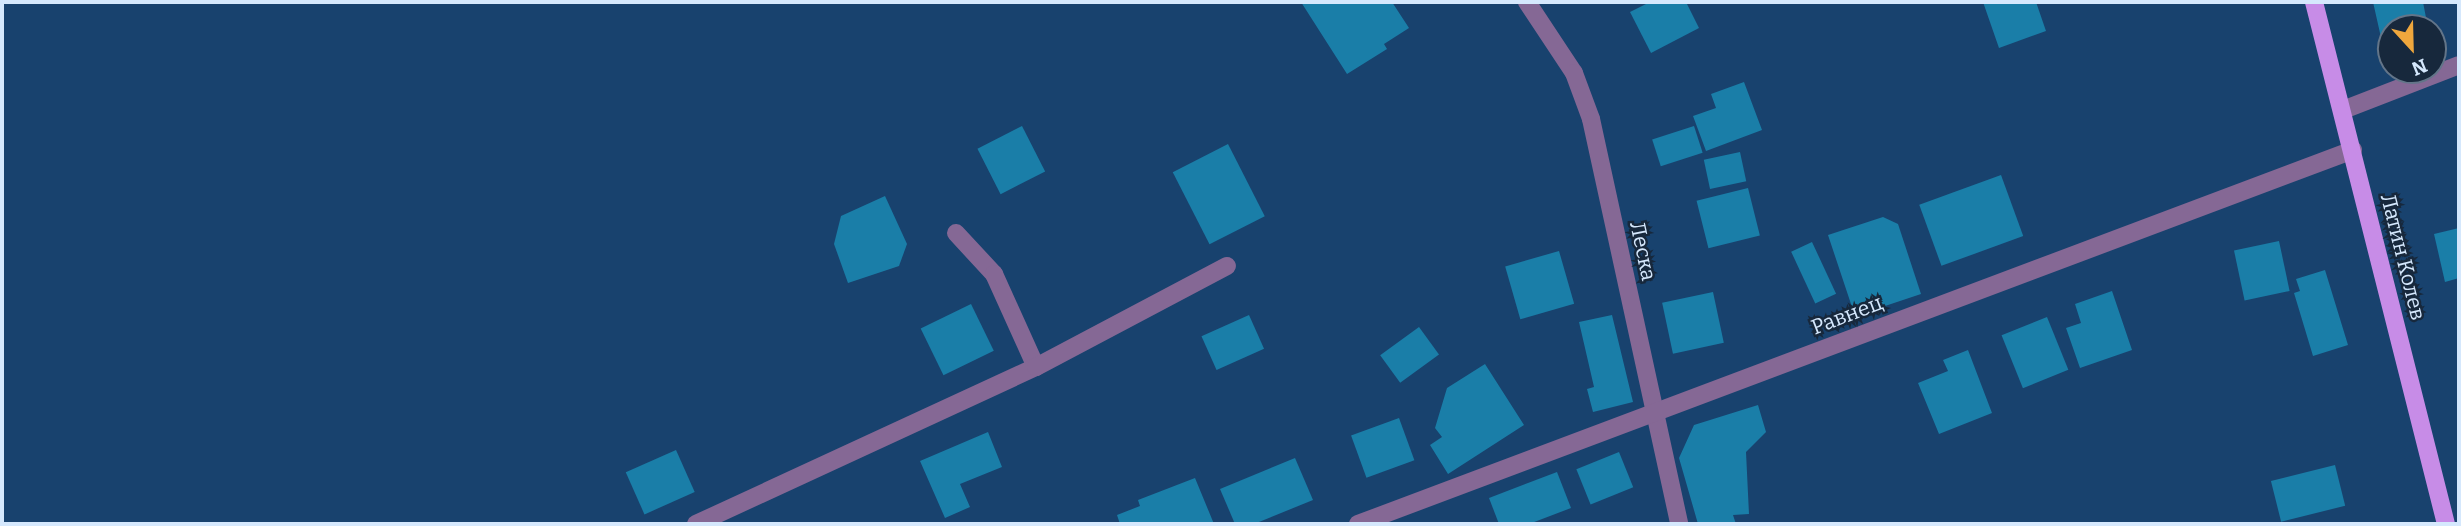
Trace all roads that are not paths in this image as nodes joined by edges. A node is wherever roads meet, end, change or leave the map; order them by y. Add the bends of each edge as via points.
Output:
1 (1527, 2) edge
2 (2314, 2) edge
3 (2459, 65) edge
4 (2343, 110) junction
5 (2353, 150) junction
6 (956, 233) dead end
7 (1227, 266) dead end
8 (1035, 367) junction
9 (1654, 412) junction
10 (696, 524) edge
11 (1358, 524) edge
12 (1679, 524) edge
13 (2446, 524) edge

1 - 9 street, Леска via 1574,73 1591,119
2 - 4 main road, Латин Колев
3 - 4 street
4 - 5 main road, Латин Колев
5 - 9 street, Равнец
5 - 13 main road, Латин Колев
6 - 8 street via 994,274
7 - 8 street
8 - 10 street
9 - 11 street, Равнец
9 - 12 street, Леска

